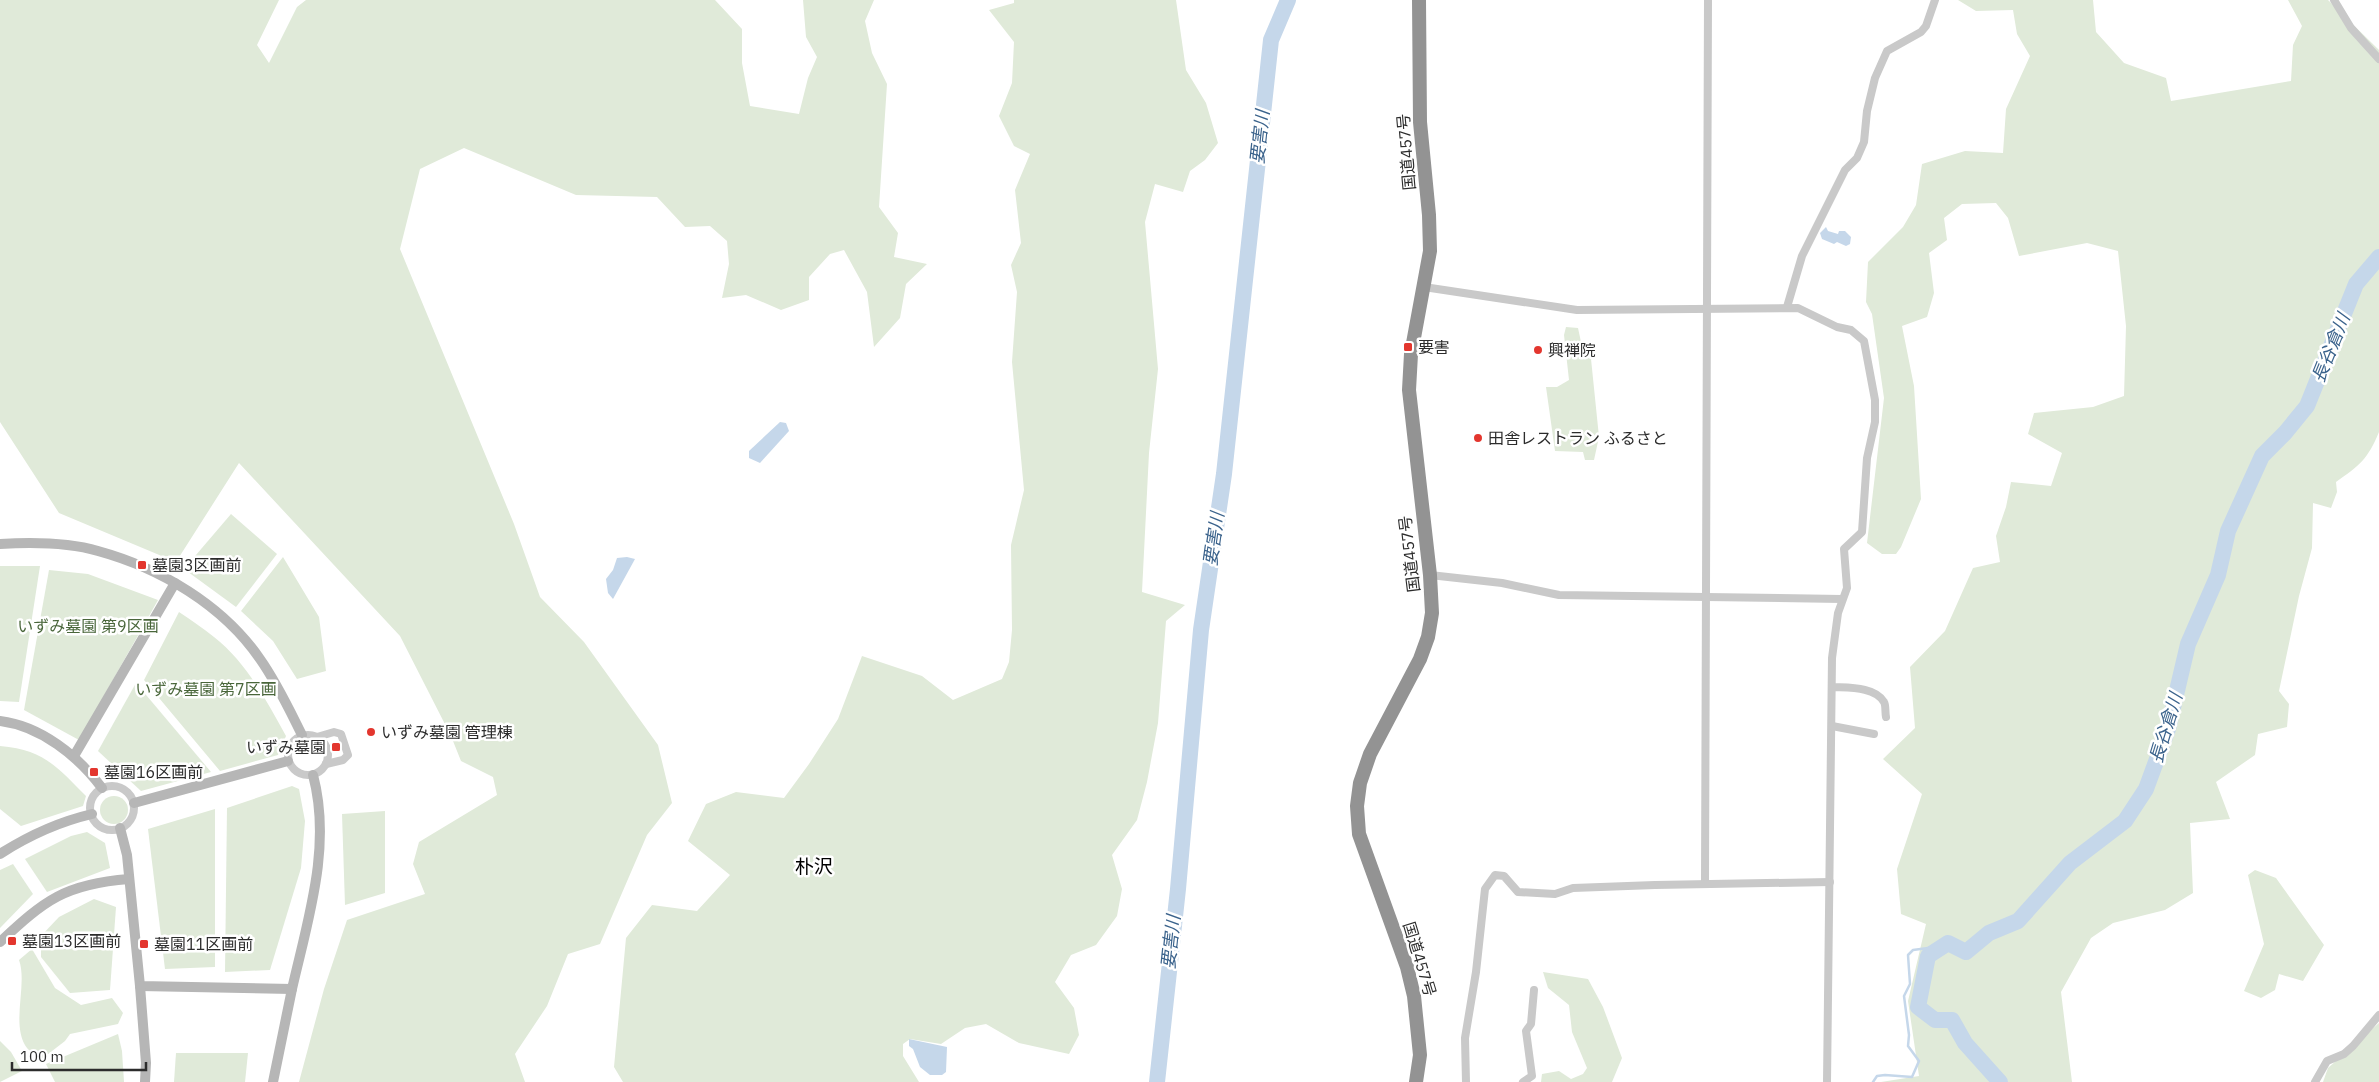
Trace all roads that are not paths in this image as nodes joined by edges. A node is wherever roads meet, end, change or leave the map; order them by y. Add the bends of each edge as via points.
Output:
1 (1419, 0) edge
2 (1708, 0) edge
3 (1935, 0) edge
4 (2334, 0) edge
5 (2379, 58) edge
6 (1424, 287) junction
7 (1787, 307) junction
8 (1706, 309) junction
9 (0, 544) edge
10 (1430, 575) junction
11 (175, 583) junction
12 (1706, 597) junction
13 (1842, 599) junction
14 (1832, 687) junction
15 (1886, 717) dead end
16 (0, 721) edge
17 (1832, 726) junction
18 (1874, 734) dead end
19 (302, 735) junction
20 (317, 737) junction
21 (74, 756) junction
22 (288, 761) junction
23 (326, 764) junction
24 (313, 774) junction
25 (102, 788) junction
26 (134, 803) junction
27 (92, 814) junction
28 (120, 828) junction
29 (0, 854) edge
30 (129, 879) junction
31 (1830, 882) junction
32 (1705, 883) junction
33 (0, 942) edge
34 (140, 986) junction
35 (292, 988) junction
36 (1534, 990) dead end
37 (2379, 1015) edge
38 (145, 1082) edge
39 (273, 1082) edge
40 (1416, 1082) edge
41 (1466, 1082) edge
42 (1523, 1082) edge
43 (1828, 1082) edge
44 (2316, 1082) edge

1 - 6 highway, 国道457号 via 1420,122 1430,250
2 - 8 street
3 - 7 street via 1921,32 1887,51 1873,86 1864,142 1857,158 1845,170 1802,256
4 - 5 street via 2351,28
6 - 8 street via 1577,310
6 - 10 highway, 国道457号 via 1411,354 1409,390
7 - 8 street
7 - 13 street via 1798,308 1850,330 1864,341 1866,351 1875,400 1875,422 1867,458 1862,532 1844,550 1847,588
8 - 12 street
9 - 11 street via 56,544 97,550 134,562
10 - 12 street via 1502,583 1560,595
10 - 40 highway, 国道457号 via 1432,613 1428,637 1420,659 1370,754 1360,783 1357,806 1359,834 1407,967 1414,996 1420,1055
11 - 19 street via 234,628 259,657 279,688
11 - 21 street
12 - 13 street
12 - 32 street
13 - 14 street via 1834,641
14 - 15 street via 1874,693 1884,702
14 - 17 street
16 - 21 street via 48,739
17 - 18 street
17 - 31 street
19 - 20 street
19 - 22 street via 292,742
20 - 23 street via 328,750
20 - 23 street via 334,732 341,734 348,755 343,760
21 - 25 street
22 - 24 street via 301,774
22 - 26 street
23 - 24 street
24 - 35 street via 319,811 317,882
25 - 26 street via 121,788
25 - 27 street via 93,797
26 - 28 street via 130,821
27 - 28 street via 104,828
27 - 29 street via 46,829
28 - 30 street
30 - 33 street via 104,881 53,897
30 - 34 street
31 - 32 street
31 - 43 street
32 - 41 street via 1573,888 1555,894 1536,894 1518,892 1500,874 1492,878 1485,889 1465,1038
34 - 35 street
34 - 38 street
35 - 39 street
36 - 42 street via 1531,1024 1526,1031 1532,1076
37 - 44 street via 2348,1050 2327,1061

